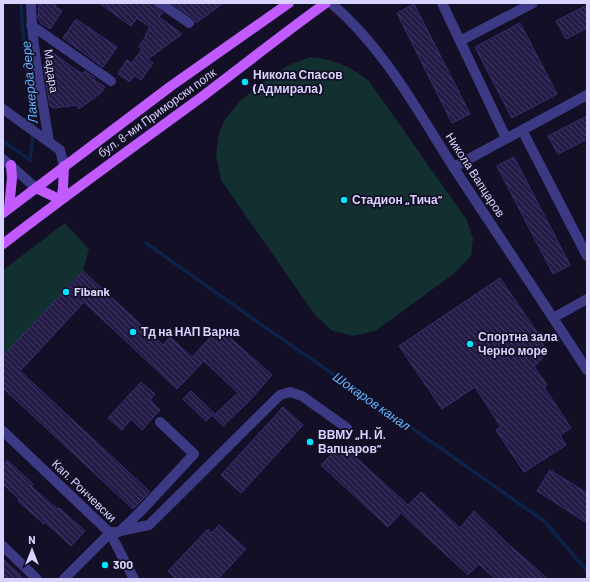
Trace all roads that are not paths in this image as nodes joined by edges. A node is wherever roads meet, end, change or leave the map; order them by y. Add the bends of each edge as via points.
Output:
1 (31, 3) edge
2 (160, 3) edge
3 (289, 3) edge
4 (326, 3) edge
5 (331, 3) edge
6 (442, 3) edge
7 (533, 3) edge
8 (189, 24) dead end
9 (32, 25) junction
10 (460, 41) junction
11 (112, 81) dead end
12 (587, 95) edge
13 (3, 109) edge
14 (522, 130) junction
15 (506, 138) junction
16 (45, 140) junction
17 (7, 162) edge
18 (64, 166) junction
19 (454, 167) junction
20 (36, 188) junction
21 (61, 200) junction
22 (6, 210) edge
23 (3, 244) edge
24 (587, 256) edge
25 (587, 299) edge
26 (553, 318) junction
27 (587, 370) edge
28 (160, 422) dead end
29 (347, 428) dead end
30 (3, 431) edge
31 (115, 532) junction
32 (3, 546) edge
33 (37, 579) edge
34 (64, 579) edge
35 (134, 579) edge

1 - 9 street, Мадара
2 - 8 street
3 - 18 main road, бул. 8-ми Приморски полк via 171,86
4 - 21 main road, бул. 8-ми Приморски полк
5 - 19 street, Никола Вапцаров via 366,37 407,93
6 - 10 street
7 - 10 street
9 - 11 street
9 - 16 street, Мадара
10 - 15 street
12 - 14 street
13 - 16 street
14 - 15 street
14 - 24 street
15 - 19 street
16 - 18 street via 60,150
17 - 20 street
17 - 22 main road via 12,178
18 - 20 main road, бул. 8-ми Приморски полк
18 - 21 main road
19 - 26 street, Никола Вапцаров
20 - 21 main road
20 - 22 main road, бул. 8-ми Приморски полк
21 - 23 main road, бул. 8-ми Приморски полк
25 - 26 street
26 - 27 street, Никола Вапцаров
28 - 31 street via 194,454 140,512
29 - 31 street via 302,396 290,392 280,395 149,524
30 - 31 street, Кап. Рончевски
31 - 34 street
31 - 35 street, Кап. Рончевски
32 - 33 street

